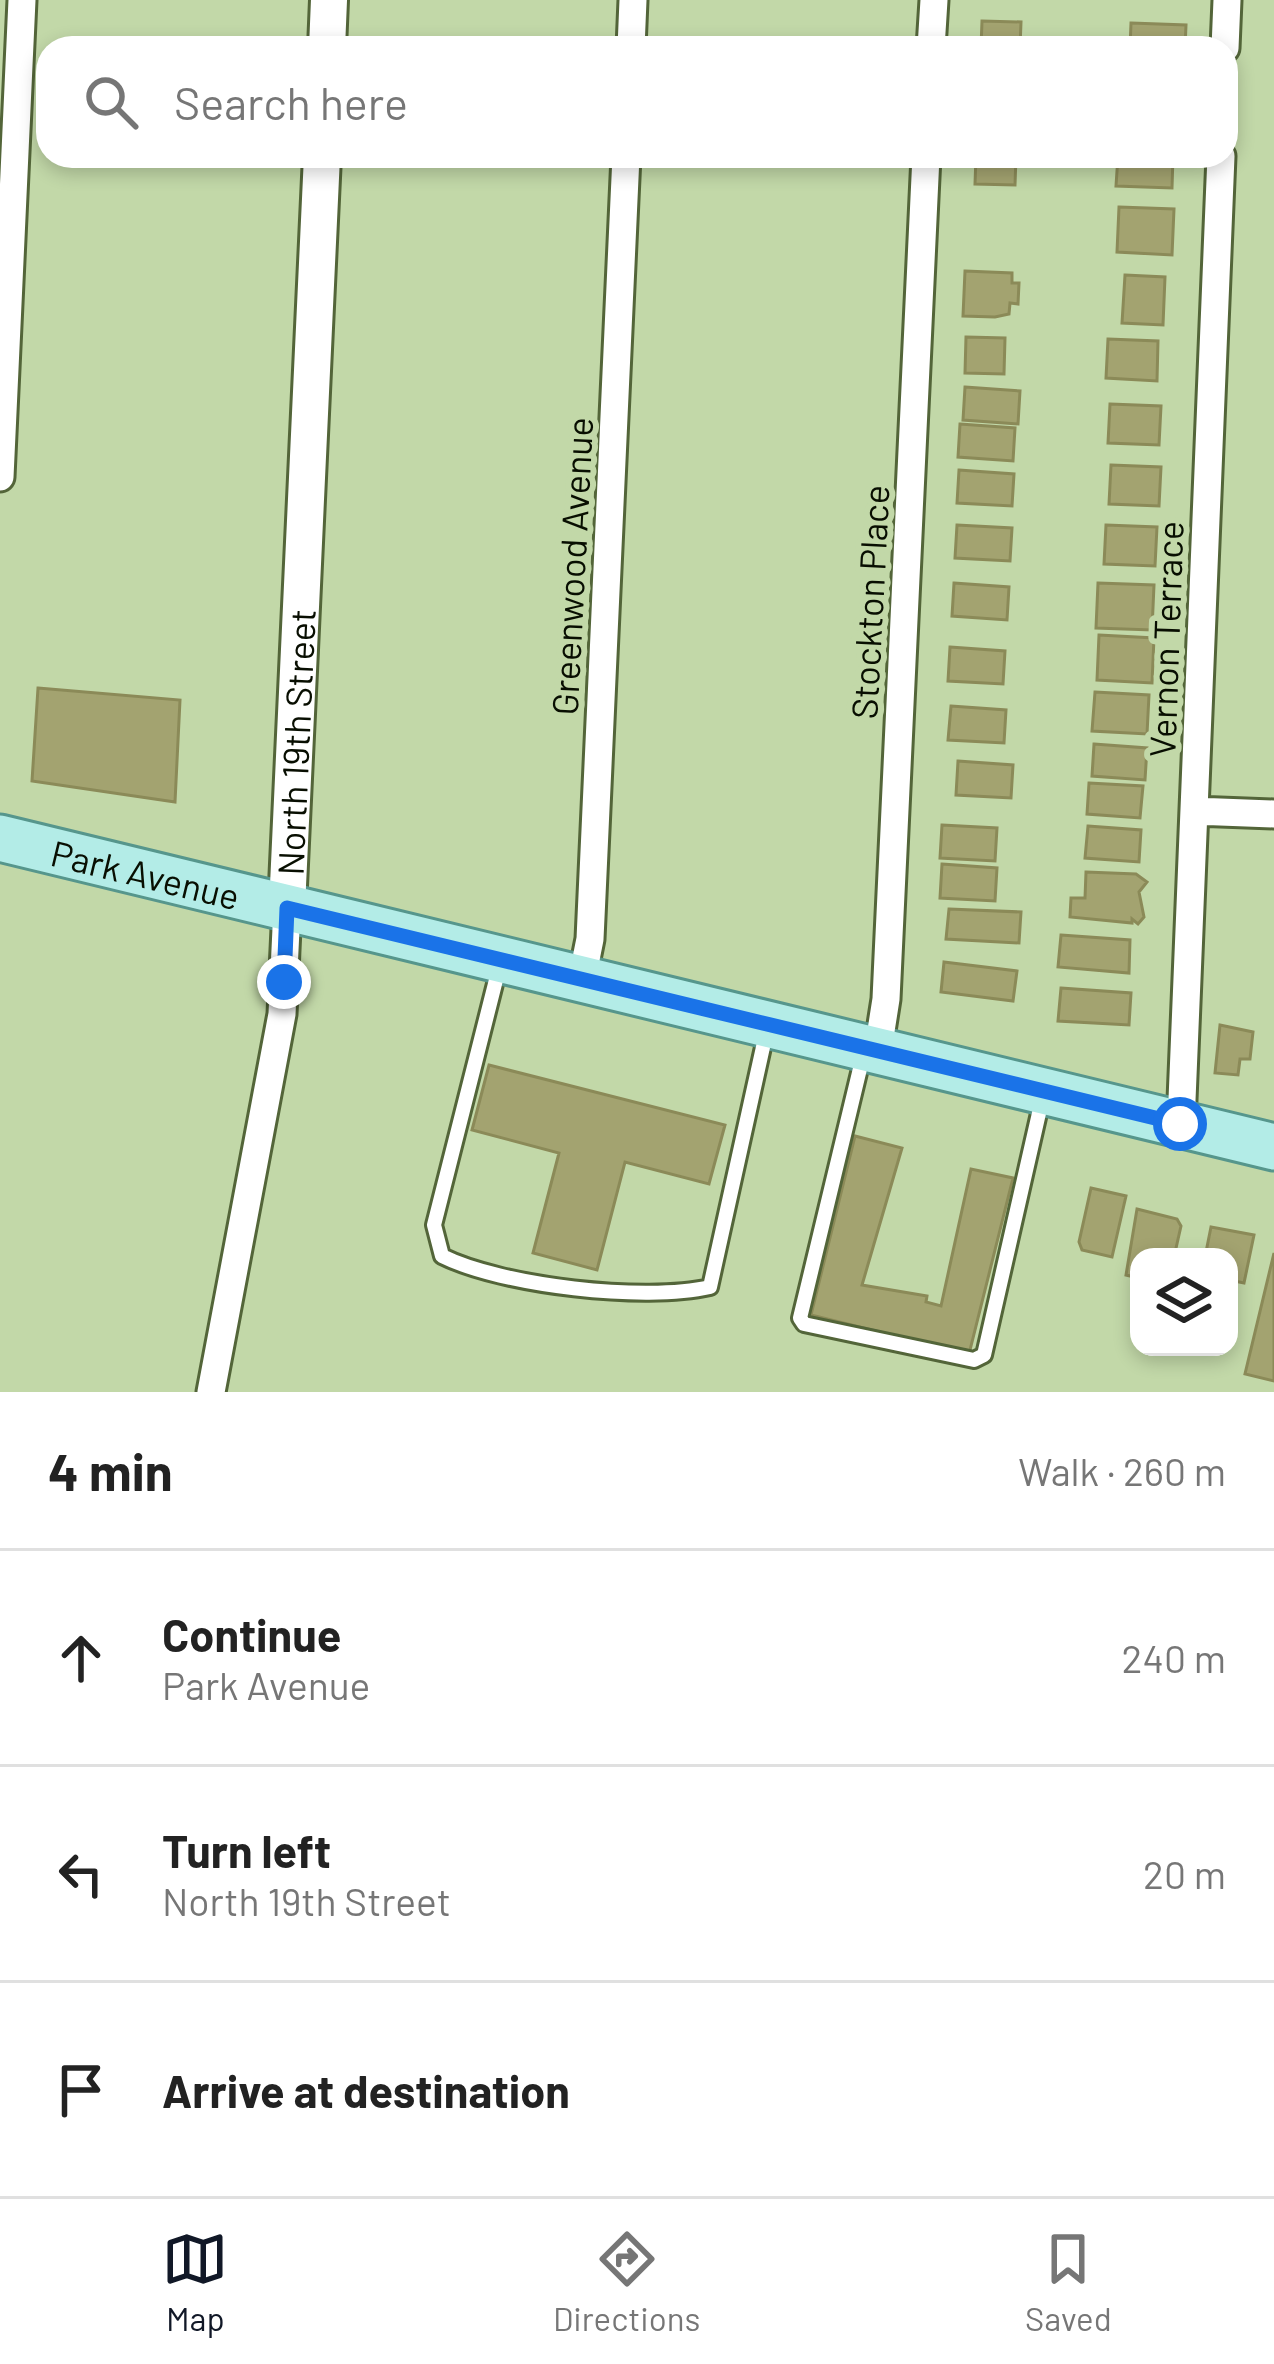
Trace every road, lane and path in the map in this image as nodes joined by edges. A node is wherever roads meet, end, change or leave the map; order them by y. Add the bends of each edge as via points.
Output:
1 (22, 0) edge
2 (329, 0) edge
3 (633, 0) edge
4 (934, 0) edge
5 (1227, 0) edge
6 (328, 36) edge
7 (632, 36) edge
8 (932, 36) edge
9 (1226, 36) edge
10 (321, 168) edge
11 (625, 168) edge
12 (925, 168) edge
13 (1221, 168) edge
14 (0, 477) edge
15 (1194, 811) junction
16 (1274, 814) edge
17 (0, 838) edge
18 (287, 908) junction
19 (502, 959) junction
20 (582, 979) junction
21 (768, 1024) junction
22 (872, 1049) junction
23 (1044, 1091) junction
24 (1180, 1124) junction
25 (1274, 1147) edge
26 (211, 1392) edge

1 - 14 street
2 - 6 street
3 - 7 street
4 - 8 street
5 - 9 street
10 - 18 street, North 19th Street
11 - 20 street, Greenwood Avenue
12 - 22 street, Stockton Place via 886,999
13 - 15 street, Vernon Terrace
15 - 16 street
15 - 24 street, Vernon Terrace
17 - 18 main road, Park Avenue
18 - 19 main road, Park Avenue
18 - 26 street, North 19th Street via 282,1014
19 - 20 main road, Park Avenue
19 - 21 lane via 434,1226 442,1256 477,1274 669,1296 710,1287
20 - 21 main road, Park Avenue
21 - 22 main road, Park Avenue
22 - 23 main road, Park Avenue
22 - 23 lane via 804,1324 974,1360 984,1355
23 - 24 main road, Park Avenue
24 - 25 main road, Park Avenue

